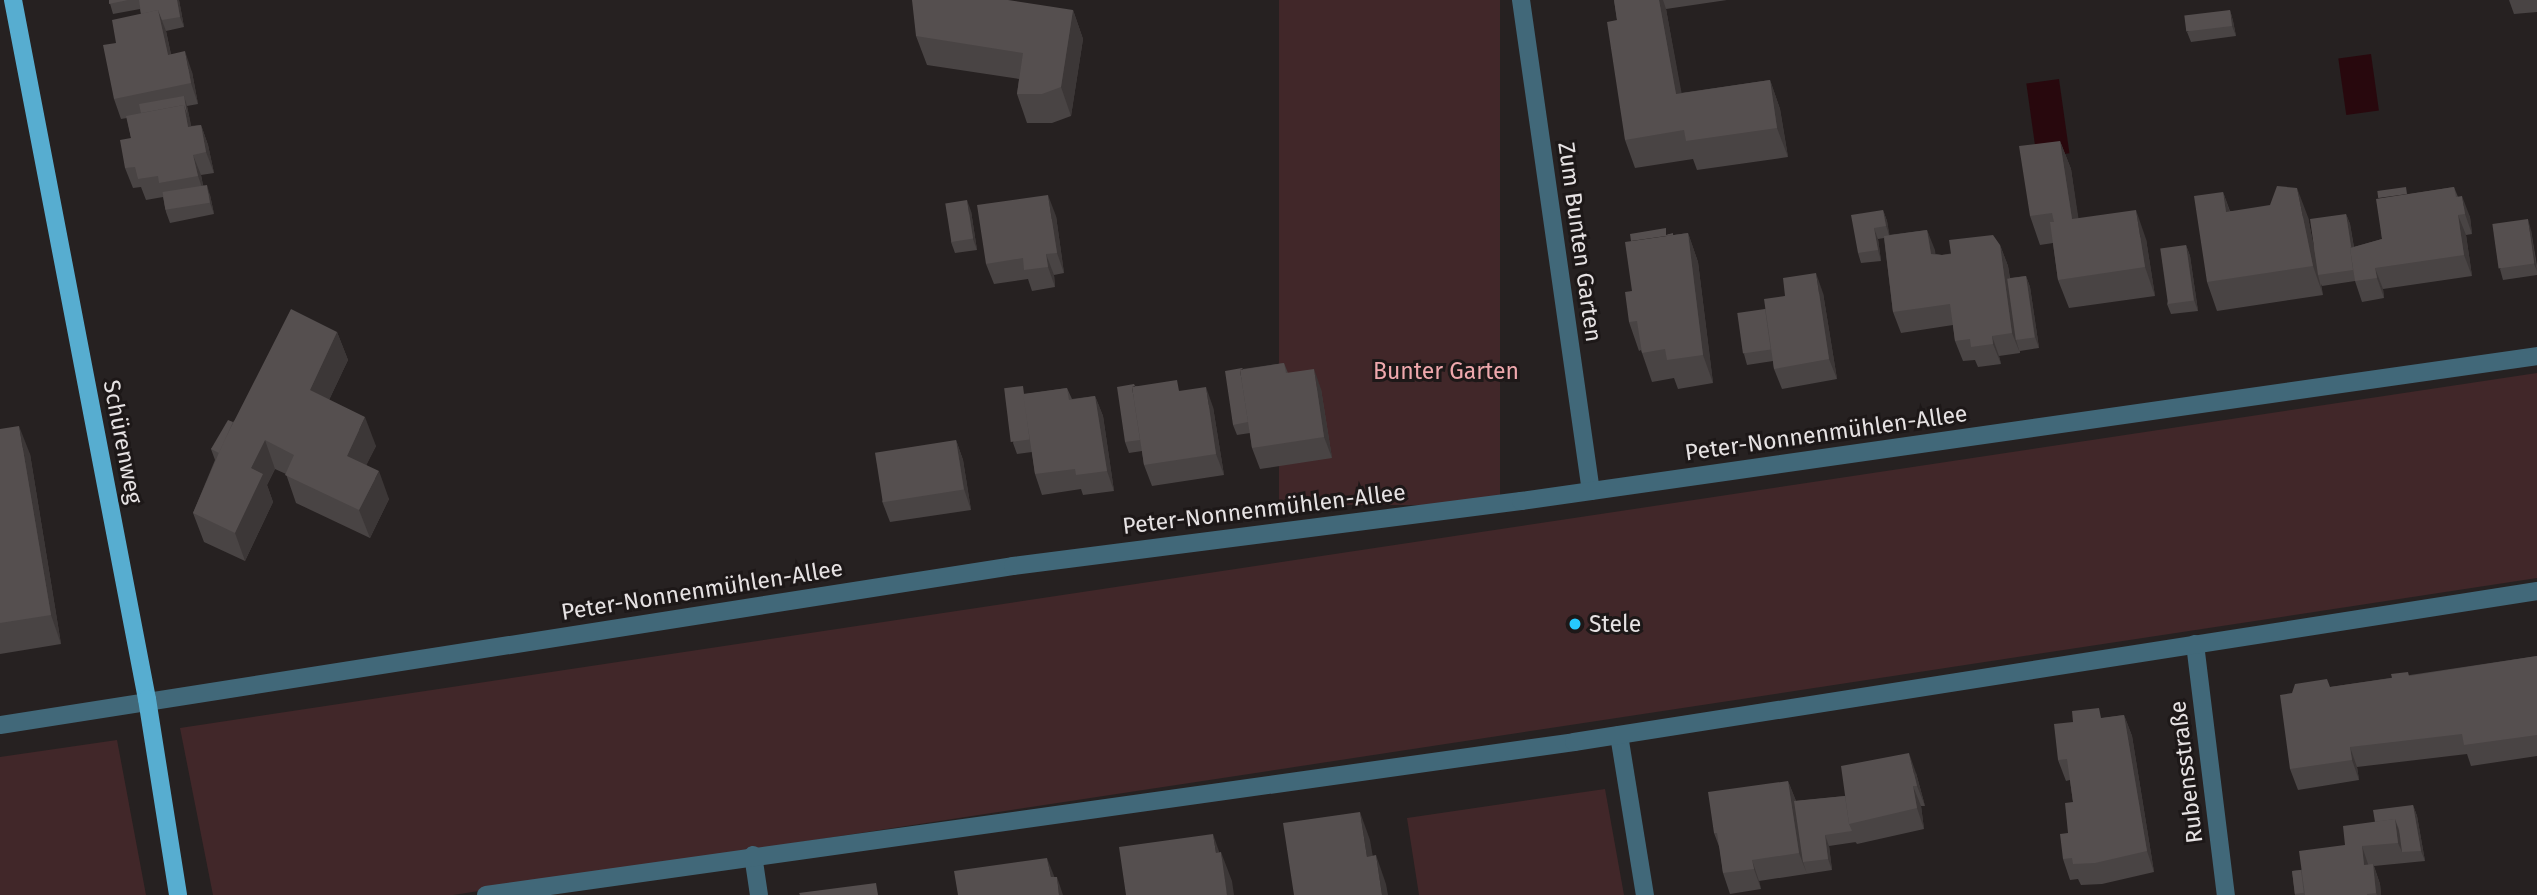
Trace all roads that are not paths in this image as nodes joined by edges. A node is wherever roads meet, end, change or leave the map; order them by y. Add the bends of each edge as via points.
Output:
1 (13, 0) edge
2 (1521, 0) edge
3 (2537, 356) edge
4 (1591, 491) junction
5 (2537, 591) edge
6 (2196, 644) junction
7 (147, 699) junction
8 (0, 725) edge
9 (1619, 735) junction
10 (753, 855) junction
11 (178, 895) edge
12 (486, 895) edge
13 (759, 895) edge
14 (1645, 895) edge
15 (2226, 895) edge

1 - 7 main road, Schürenweg
2 - 4 street, Zum Bunten Garten
3 - 4 street, Peter-Nonnenmühlen-Allee
4 - 7 street, Peter-Nonnenmühlen-Allee via 1013,566
5 - 6 street
6 - 9 street
6 - 15 street, Rubensstraße
7 - 8 street, Peter-Nonnenmühlen-Allee
7 - 11 main road, Schürenweg
9 - 10 street
9 - 14 street
10 - 12 street
10 - 13 street

